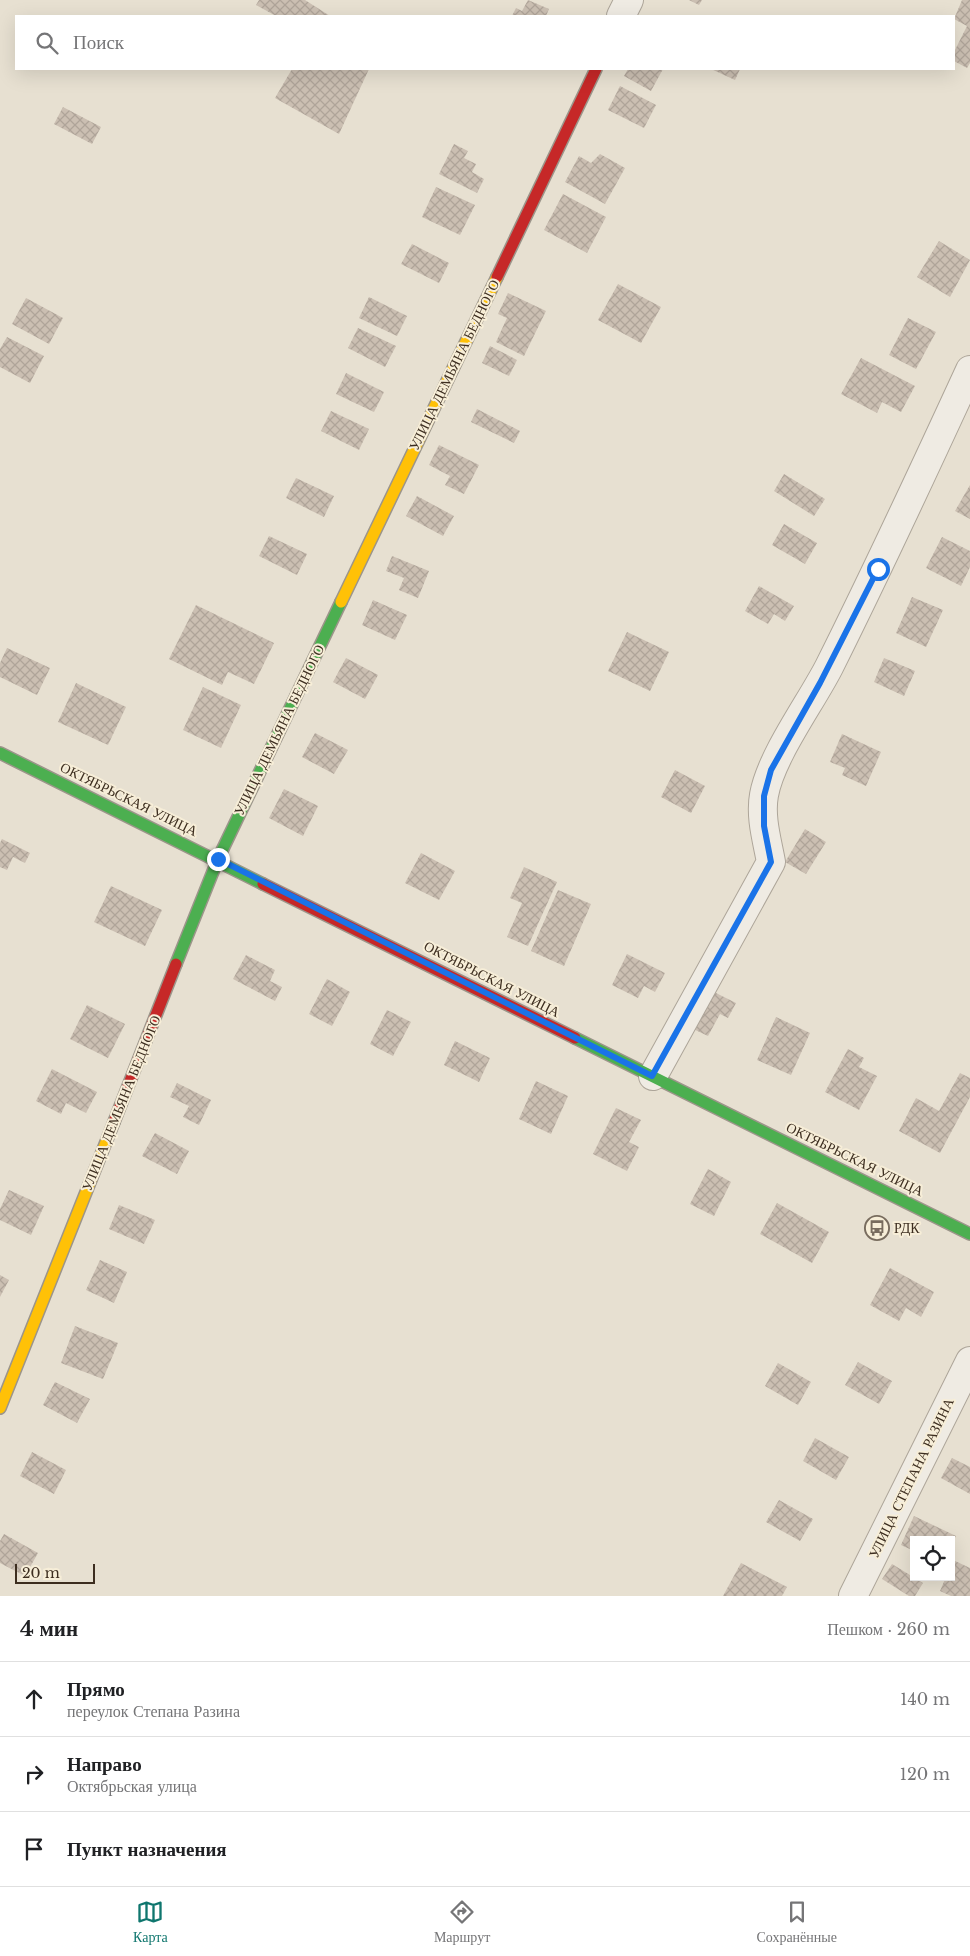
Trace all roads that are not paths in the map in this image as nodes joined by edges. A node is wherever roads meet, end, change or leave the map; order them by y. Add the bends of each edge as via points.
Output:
1 (629, 0) edge
2 (622, 15) edge
3 (596, 70) edge
4 (970, 370) edge
5 (0, 752) edge
6 (218, 859) junction
7 (652, 1076) junction
8 (970, 1234) edge
9 (970, 1361) edge
10 (0, 1408) edge
11 (853, 1596) edge

1 - 2 street
3 - 6 street, УЛИЦА ДЕМЬЯНА БЕДНОГО
4 - 7 street via 878,569 771,770 764,796 764,826 771,862
5 - 6 street, ОКТЯБРЬСКАЯ УЛИЦА
6 - 7 street, ОКТЯБРЬСКАЯ УЛИЦА
6 - 10 street, УЛИЦА ДЕМЬЯНА БЕДНОГО
7 - 8 street, ОКТЯБРЬСКАЯ УЛИЦА
9 - 11 street, УЛИЦА СТЕПАНА РАЗИНА

